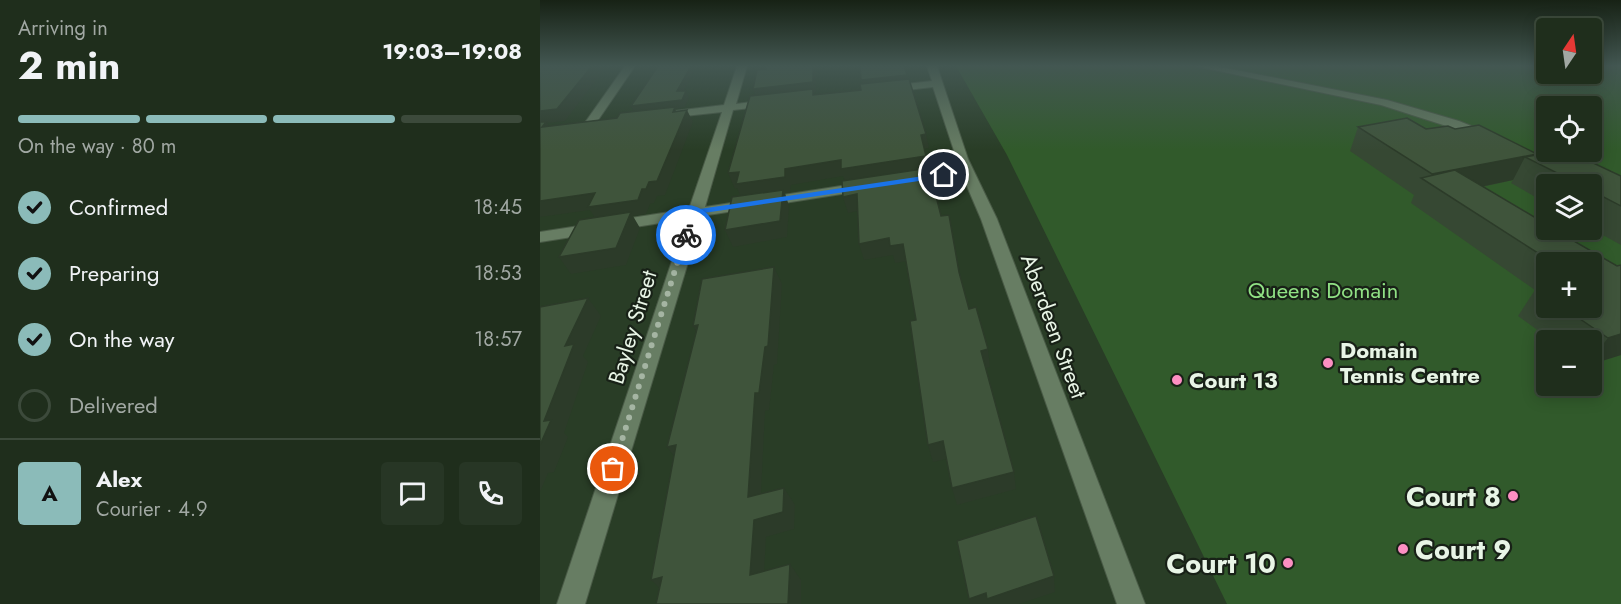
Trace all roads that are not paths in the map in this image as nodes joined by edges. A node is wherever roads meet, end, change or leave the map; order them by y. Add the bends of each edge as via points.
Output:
1 (611, 94) edge
2 (734, 94) edge
3 (942, 94) edge
4 (1339, 94) edge
5 (776, 102) edge
6 (730, 108) junction
7 (648, 117) edge
8 (591, 124) edge
9 (1498, 140) edge
10 (967, 172) junction
11 (693, 212) junction
12 (540, 237) edge
13 (571, 604) edge
14 (1131, 604) edge

1 - 8 street
2 - 6 street, Bayley Street
3 - 10 street, Aberdeen Street
4 - 9 street via 1407,108
5 - 6 street
6 - 7 street
6 - 11 street, Bayley Street
10 - 11 street
10 - 14 street, Aberdeen Street via 989,219
11 - 12 street
11 - 13 street, Bayley Street

